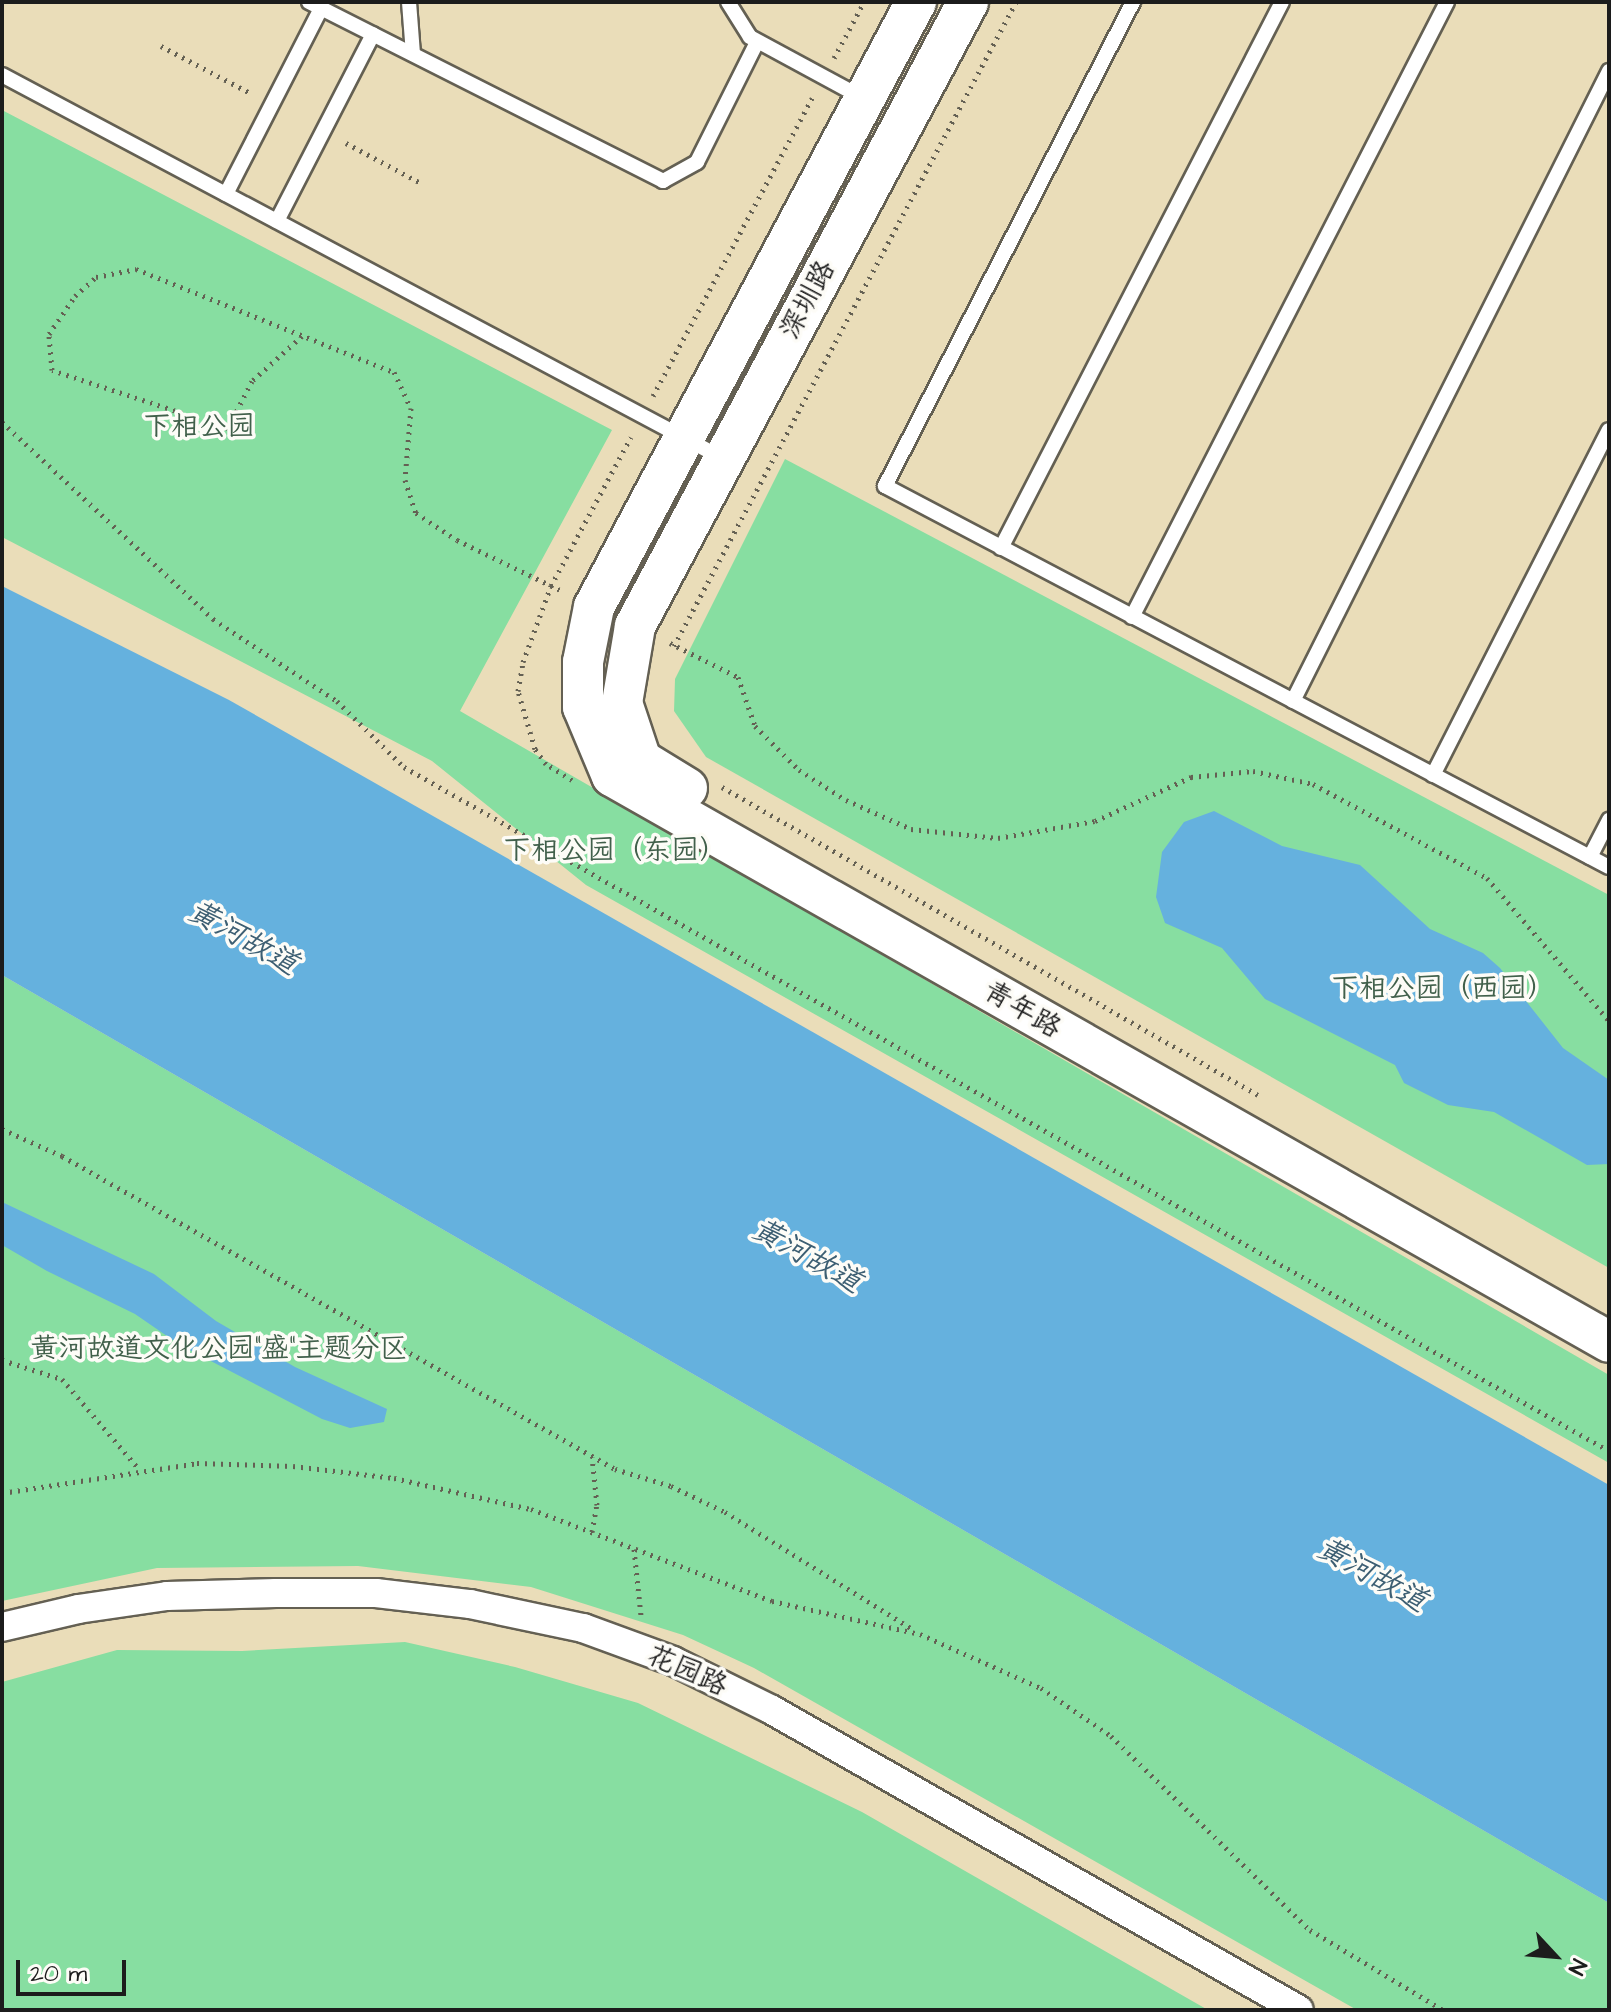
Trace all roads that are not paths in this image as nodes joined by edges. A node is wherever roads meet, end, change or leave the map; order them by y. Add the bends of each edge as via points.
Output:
1 (409, 2) edge
2 (728, 2) edge
3 (916, 2) edge
4 (968, 2) edge
5 (1133, 2) edge
6 (1282, 2) edge
7 (1447, 2) edge
8 (315, 5) edge
9 (373, 34) junction
10 (757, 42) junction
11 (413, 54) junction
12 (1609, 71) edge
13 (2, 75) edge
14 (864, 99) junction
15 (226, 194) junction
16 (277, 221) junction
17 (1609, 430) edge
18 (683, 436) junction
19 (723, 458) junction
20 (1001, 548) junction
21 (599, 595) joint
22 (641, 612) joint
23 (1132, 617) junction
24 (1293, 701) junction
25 (1433, 775) junction
26 (1609, 820) edge
27 (1590, 857) junction
28 (1609, 867) edge
29 (1609, 1317) edge
30 (1609, 1342) edge
31 (2, 1627) edge
32 (1299, 2010) edge

1 - 11 lane
2 - 10 lane
3 - 14 street, 深圳路
4 - 19 street, 深圳路
5 - 20 lane via 885,486
6 - 20 lane
7 - 23 lane
8 - 9 lane
8 - 15 lane
9 - 11 lane
9 - 16 lane
10 - 11 lane via 697,162 663,181
10 - 14 lane
12 - 24 lane
13 - 15 lane
14 - 18 street, 深圳路
15 - 16 lane
16 - 18 lane
17 - 25 lane
18 - 19 lane
18 - 21 street, 深圳路
19 - 22 street, 深圳路
20 - 23 lane
21 - 30 street, 青年路 via 583,662 583,707 612,776
22 - 29 street, 青年路 via 622,703 641,760 865,895
23 - 24 lane
24 - 25 lane
25 - 27 lane
26 - 27 lane
27 - 28 lane
31 - 32 street, 花园路 via 167,1596 376,1593 470,1604 583,1628 772,1710

